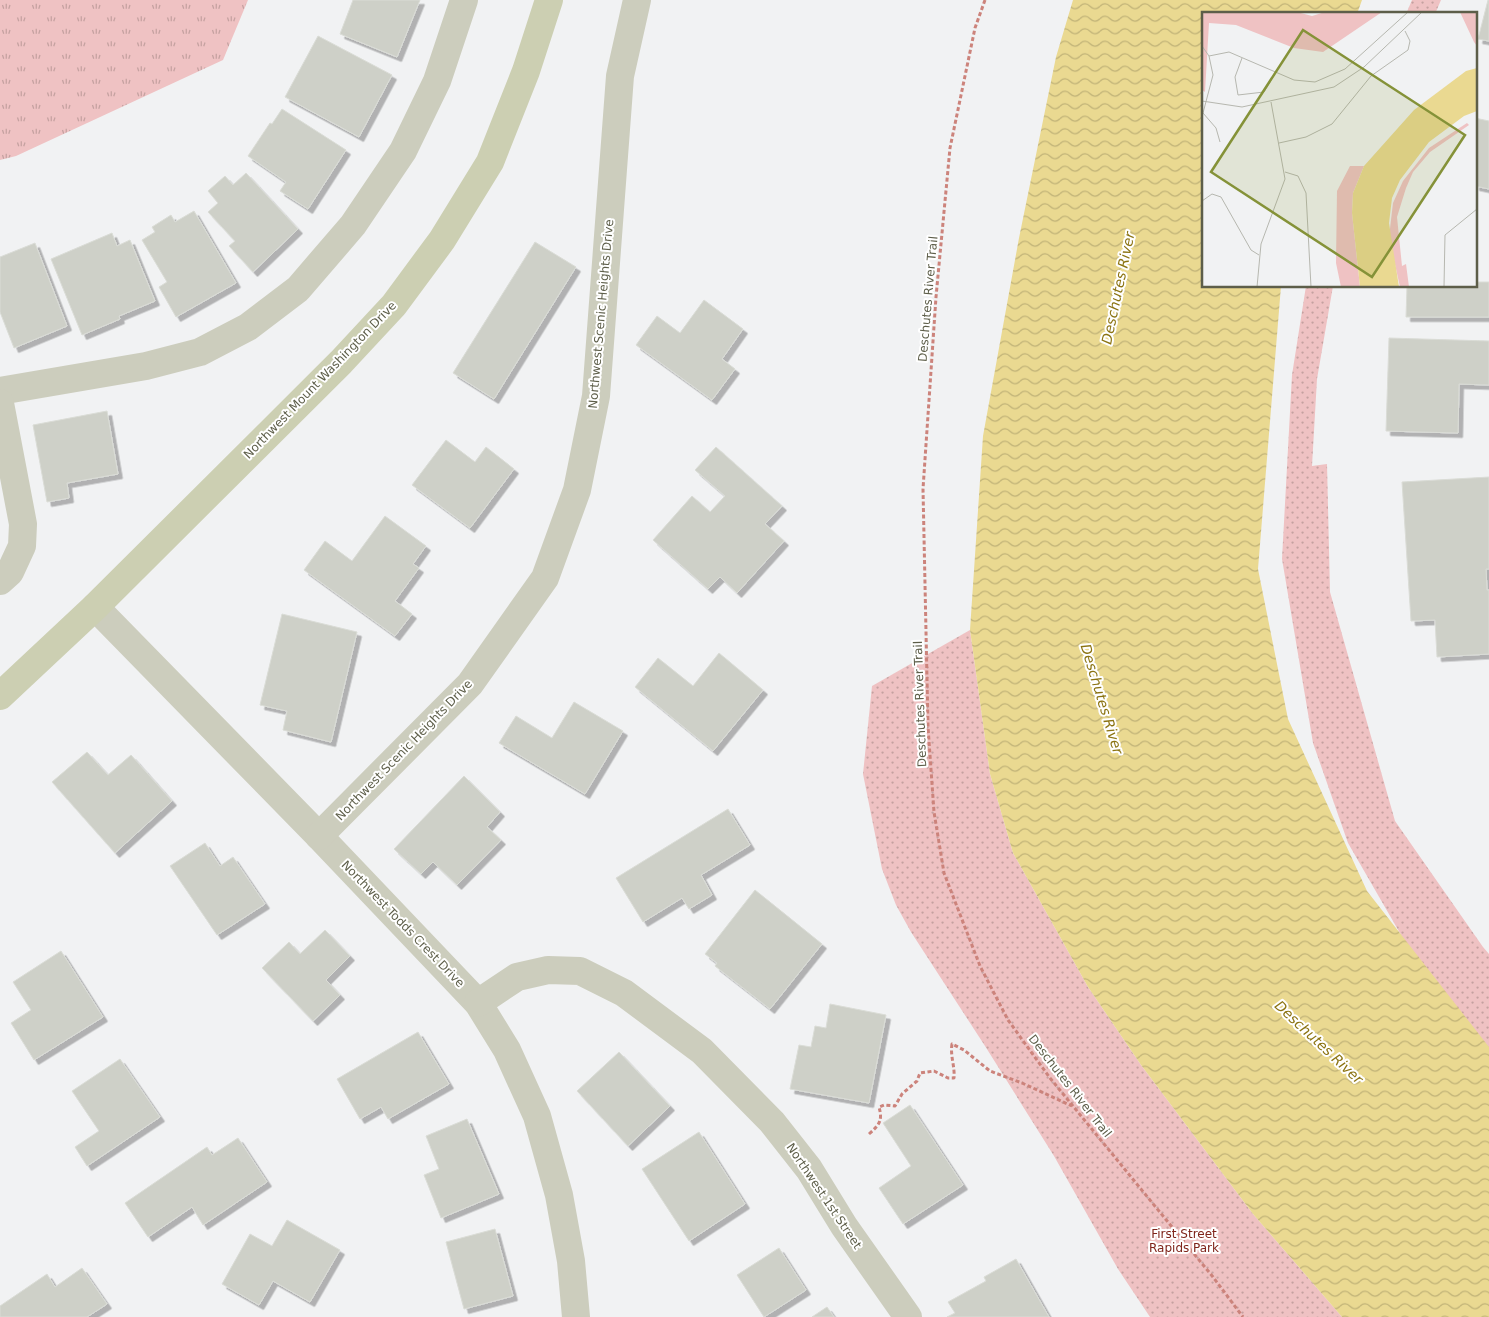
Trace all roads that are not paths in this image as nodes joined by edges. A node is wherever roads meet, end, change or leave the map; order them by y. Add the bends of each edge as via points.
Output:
1 (464, 0) edge
2 (549, 0) edge
3 (637, 0) edge
4 (0, 391) edge
5 (0, 403) edge
6 (0, 581) edge
7 (95, 607) junction
8 (0, 696) edge
9 (319, 836) junction
10 (478, 1003) junction
11 (576, 1317) edge
12 (908, 1317) edge

1 - 4 street via 437,81 404,151 353,225 298,289 248,327 200,352 146,366
2 - 7 main road, Northwest Mount Washington Drive via 526,71 490,162 442,240 394,305
3 - 9 street, Northwest Scenic Heights Drive via 620,76 596,396 578,490 545,578 470,684
5 - 6 street via 23,524 22,546 10,572
7 - 8 main road, Northwest Mount Washington Drive
7 - 9 street, Northwest Todds Crest Drive
9 - 10 street, Northwest Todds Crest Drive
10 - 11 street, Northwest Todds Crest Drive via 507,1050 537,1116 561,1204 572,1261
10 - 12 street, Northwest 1st Street via 518,977 548,970 580,971 624,993 702,1052 772,1122 809,1170

